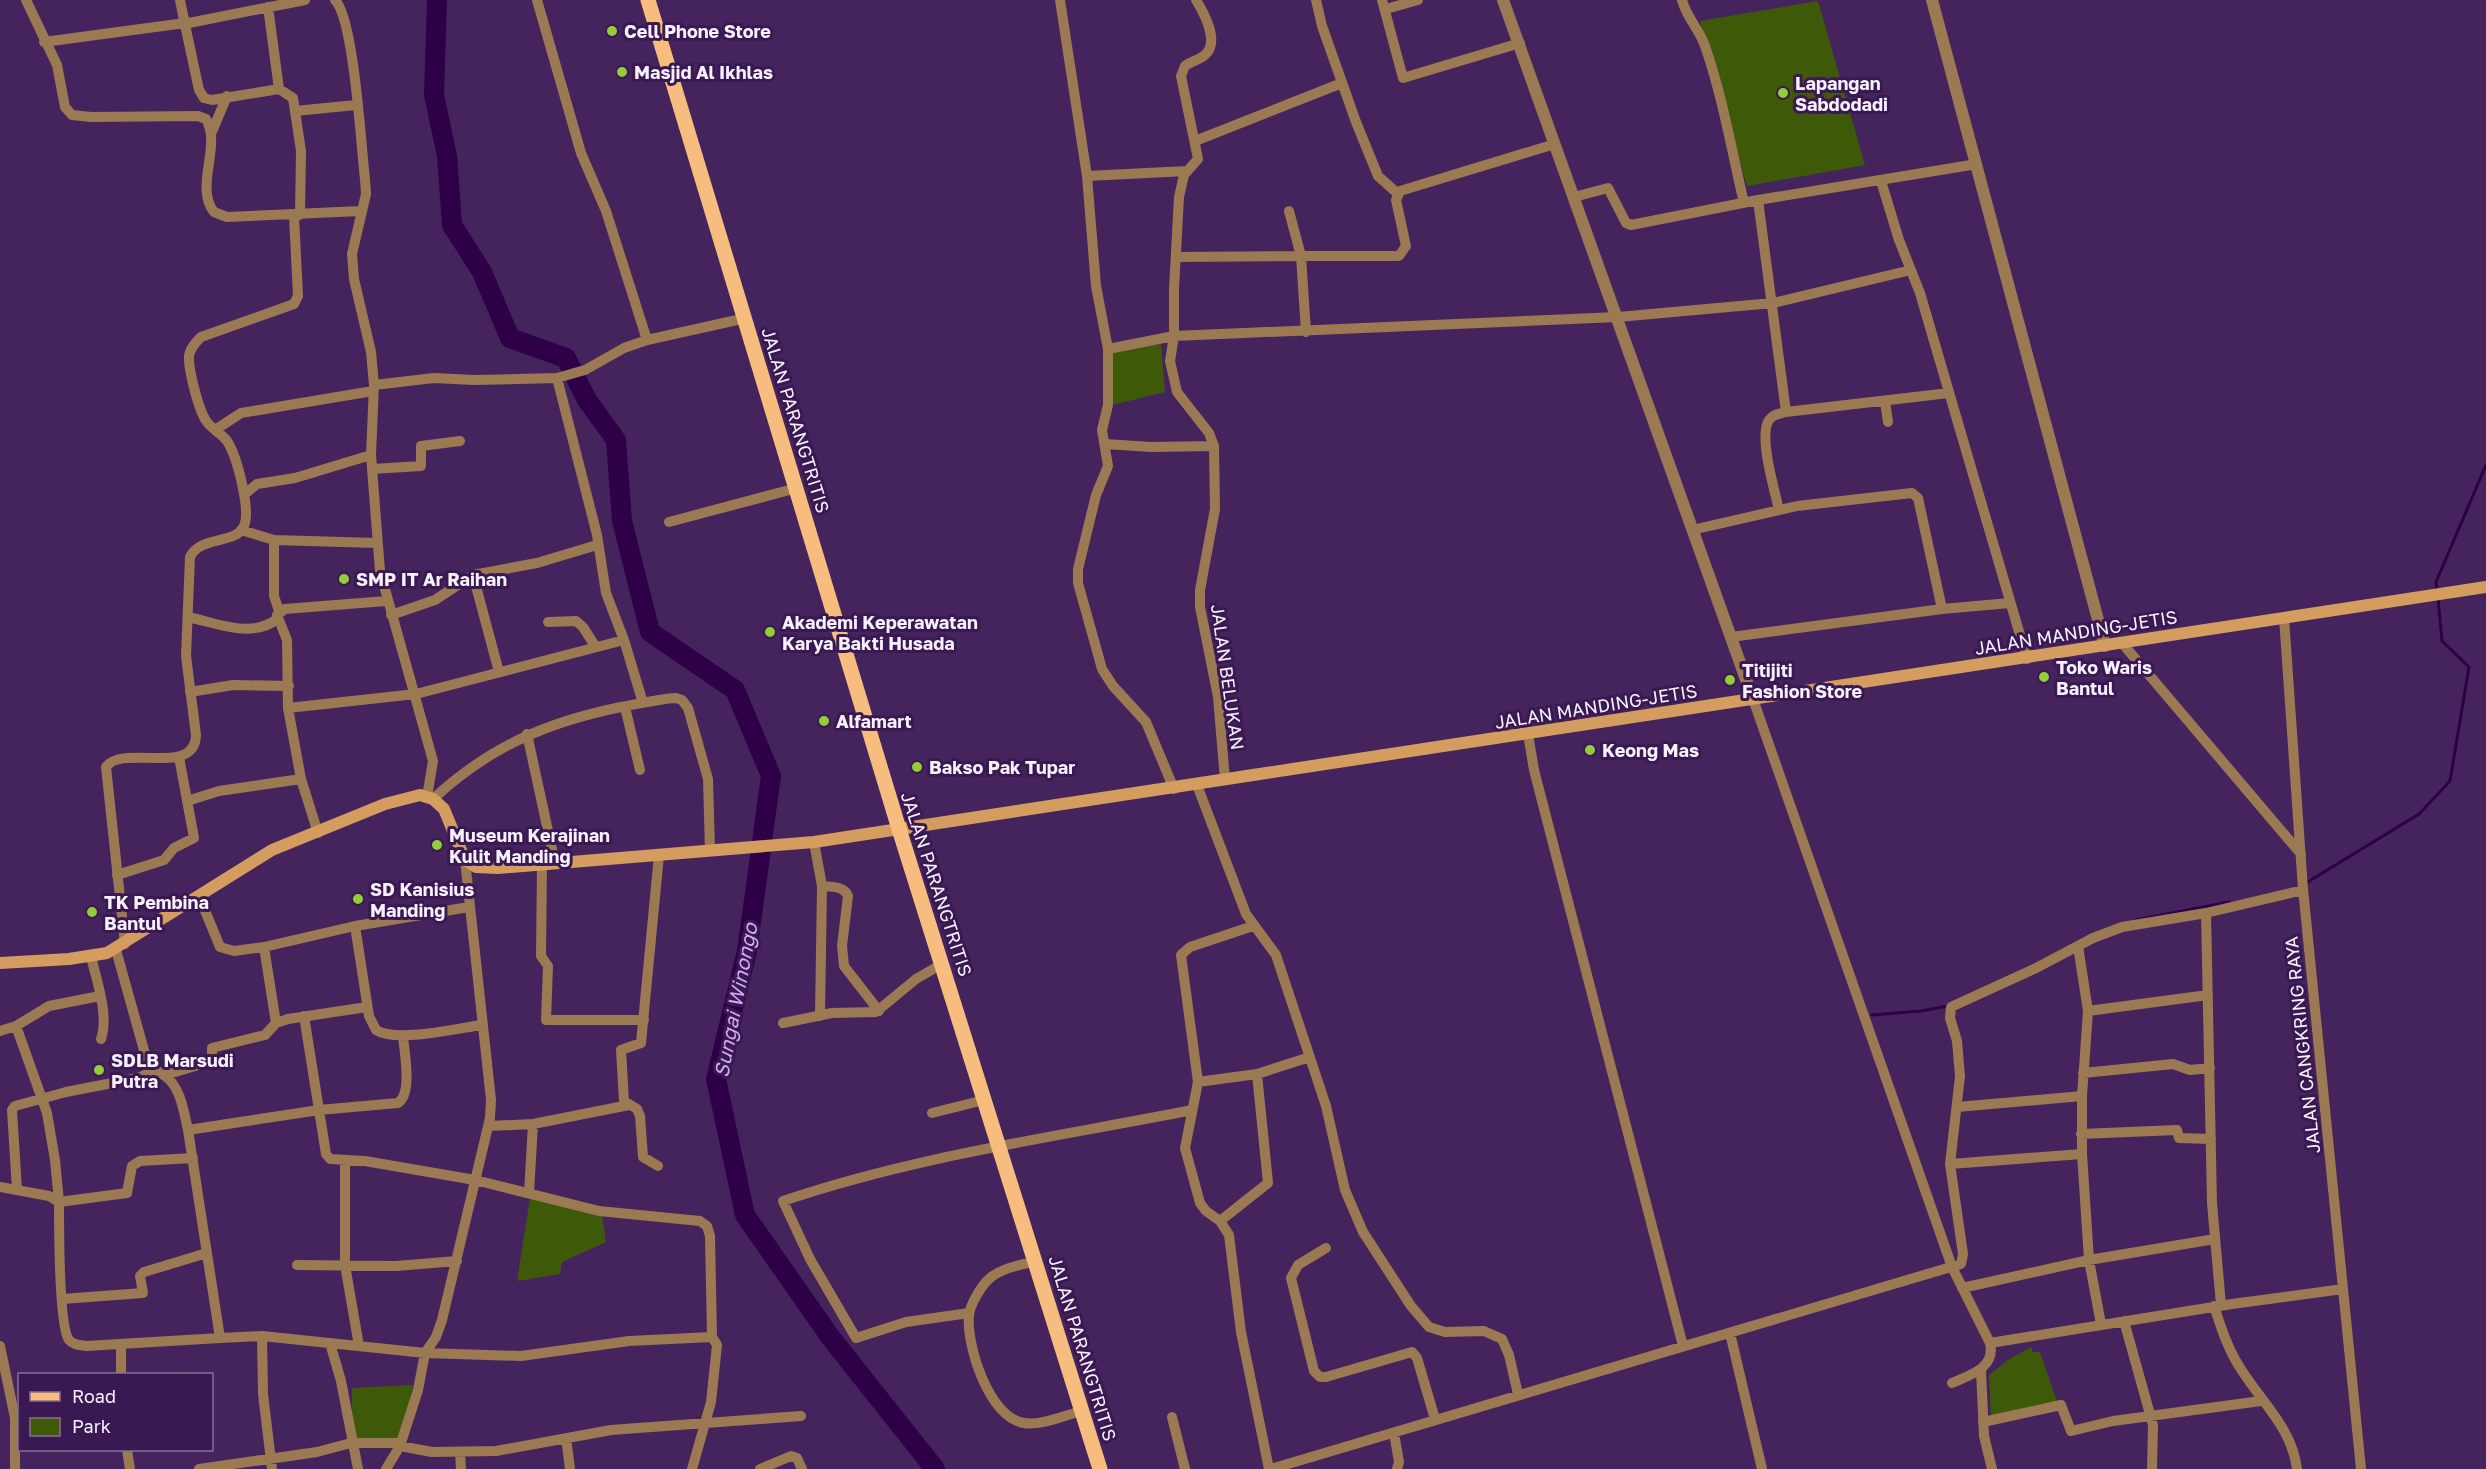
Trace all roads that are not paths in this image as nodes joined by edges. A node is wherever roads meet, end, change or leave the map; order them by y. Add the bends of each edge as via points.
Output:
1 (26, 0) edge
2 (180, 0) edge
3 (305, 0) edge
4 (335, 0) edge
5 (537, 0) edge
6 (648, 0) edge
7 (1060, 0) edge
8 (1196, 0) edge
9 (1316, 0) edge
10 (1418, 0) edge
11 (1503, 0) edge
12 (1682, 0) edge
13 (1932, 0) edge
14 (1384, 4) edge
15 (268, 8) junction
16 (184, 22) junction
17 (44, 42) junction
18 (1520, 43) junction
19 (1342, 83) junction
20 (279, 89) junction
21 (227, 96) junction
22 (356, 105) junction
23 (295, 111) junction
24 (211, 134) junction
25 (1195, 141) junction
26 (1555, 144) junction
27 (1977, 164) junction
28 (1187, 171) junction
29 (1087, 176) junction
30 (1881, 181) junction
31 (1397, 194) junction
32 (1574, 197) junction
33 (1758, 200) junction
34 (1744, 203) junction
35 (361, 211) junction
36 (1289, 211) dead end
37 (297, 215) junction
38 (1301, 256) junction
39 (1177, 257) junction
40 (1911, 270) junction
41 (1773, 303) junction
42 (1618, 317) junction
43 (746, 318) junction
44 (1306, 332) junction
45 (1174, 336) junction
46 (647, 340) junction
47 (1108, 349) junction
48 (560, 378) junction
49 (373, 388) junction
50 (1949, 393) junction
51 (1885, 401) junction
52 (1786, 412) junction
53 (1888, 422) dead end
54 (215, 430) junction
55 (460, 441) dead end
56 (1105, 444) junction
57 (1214, 446) junction
58 (371, 455) junction
59 (372, 469) junction
60 (796, 488) junction
61 (245, 494) junction
62 (1779, 510) junction
63 (669, 522) dead end
64 (241, 530) junction
65 (1692, 530) junction
66 (274, 540) junction
67 (377, 543) junction
68 (597, 545) junction
69 (473, 575) junction
70 (2486, 587) edge
71 (386, 601) junction
72 (2010, 603) junction
73 (1942, 609) junction
74 (278, 615) junction
75 (391, 615) junction
76 (188, 617) junction
77 (2284, 618) junction
78 (548, 622) dead end
79 (1731, 637) junction
80 (624, 640) junction
81 (2122, 643) junction
82 (595, 646) junction
83 (2105, 646) junction
84 (2027, 659) junction
85 (500, 672) junction
86 (289, 686) junction
87 (190, 692) junction
88 (416, 694) junction
89 (1752, 699) junction
90 (643, 703) junction
91 (625, 707) junction
92 (288, 708) junction
93 (527, 734) junction
94 (1528, 734) junction
95 (179, 757) junction
96 (640, 770) dead end
97 (301, 779) junction
98 (1225, 780) junction
99 (1197, 785) junction
100 (1174, 789) junction
101 (430, 798) junction
102 (187, 801) junction
103 (898, 830) junction
104 (318, 833) junction
105 (814, 842) junction
106 (710, 851) junction
107 (659, 855) junction
108 (2301, 855) junction
109 (465, 860) junction
110 (555, 863) junction
111 (542, 864) junction
112 (117, 875) junction
113 (822, 886) junction
114 (2303, 886) junction
115 (199, 896) junction
116 (469, 907) junction
117 (2206, 913) junction
118 (355, 926) junction
119 (1253, 926) junction
120 (2078, 946) junction
121 (121, 947) junction
122 (264, 947) junction
123 (92, 957) junction
124 (0, 963) edge
125 (942, 964) junction
126 (2208, 995) junction
127 (100, 996) junction
128 (367, 1006) junction
129 (879, 1011) junction
130 (2088, 1011) junction
131 (303, 1016) junction
132 (820, 1016) junction
133 (644, 1020) junction
134 (276, 1023) junction
135 (783, 1023) dead end
136 (482, 1025) junction
137 (16, 1026) junction
138 (0, 1031) edge
139 (403, 1035) junction
140 (101, 1040) dead end
141 (1310, 1057) junction
142 (2210, 1068) junction
143 (153, 1071) junction
144 (2083, 1073) junction
145 (1257, 1074) junction
146 (165, 1076) junction
147 (1198, 1082) junction
148 (2082, 1096) junction
149 (41, 1098) junction
150 (984, 1100) junction
151 (629, 1105) junction
152 (1957, 1107) junction
153 (319, 1110) junction
154 (1192, 1110) junction
155 (932, 1113) dead end
156 (533, 1124) junction
157 (489, 1126) junction
158 (188, 1130) junction
159 (2081, 1134) junction
160 (2211, 1139) junction
161 (998, 1147) junction
162 (2082, 1154) junction
163 (193, 1158) junction
164 (345, 1160) junction
165 (1950, 1164) junction
166 (658, 1167) dead end
167 (475, 1180) junction
168 (0, 1187) edge
169 (17, 1190) junction
170 (529, 1193) junction
171 (58, 1202) junction
172 (1220, 1221) junction
173 (2215, 1239) junction
174 (1326, 1248) dead end
175 (207, 1253) junction
176 (2089, 1260) junction
177 (457, 1261) junction
178 (1036, 1261) junction
179 (297, 1265) dead end
180 (345, 1265) junction
181 (1952, 1267) junction
182 (1962, 1287) junction
183 (2343, 1289) junction
184 (62, 1299) junction
185 (2218, 1306) junction
186 (969, 1314) junction
187 (2124, 1321) junction
188 (2101, 1324) junction
189 (1730, 1333) junction
190 (262, 1336) junction
191 (712, 1337) junction
192 (220, 1338) junction
193 (330, 1343) junction
194 (1990, 1343) junction
195 (121, 1345) junction
196 (0, 1346) edge
197 (358, 1346) junction
198 (1683, 1346) junction
199 (425, 1353) junction
200 (1980, 1371) junction
201 (121, 1373) edge
202 (1952, 1383) dead end
203 (1518, 1394) junction
204 (2261, 1401) junction
205 (1082, 1411) junction
206 (801, 1416) dead end
207 (1172, 1416) dead end
208 (2151, 1416) junction
209 (17, 1418) edge
210 (1435, 1419) junction
211 (1983, 1422) junction
212 (706, 1424) junction
213 (1394, 1433) junction
214 (566, 1438) junction
215 (351, 1443) junction
216 (400, 1444) junction
217 (127, 1451) edge
218 (460, 1452) junction
219 (271, 1464) edge
220 (15, 1469) edge
221 (130, 1469) edge
222 (199, 1469) edge
223 (358, 1469) edge
224 (386, 1469) edge
225 (461, 1469) edge
226 (570, 1469) edge
227 (692, 1469) edge
228 (760, 1469) edge
229 (802, 1469) edge
230 (1100, 1469) edge
231 (1185, 1469) edge
232 (1270, 1469) edge
233 (1397, 1469) edge
234 (1762, 1469) edge
235 (1992, 1469) edge
236 (2152, 1469) edge
237 (2297, 1469) edge
238 (2361, 1469) edge

1 - 17 street
2 - 16 street
3 - 15 street
4 - 22 street via 345,22
5 - 46 street via 580,153 606,211
6 - 43 main road, JALAN PARANGTRITIS
7 - 29 street
8 - 25 street via 1206,15 1210,43 1207,53 1185,66 1181,76
9 - 19 street
10 - 14 street
11 - 18 street
12 - 34 street via 1687,18 1704,41 1715,76
13 - 27 street
14 - 18 street via 1403,78
15 - 16 street
15 - 20 street
16 - 17 street
16 - 21 street via 200,95 208,100
17 - 24 street via 57,65 65,107 72,115 202,117 209,123
18 - 26 street
19 - 25 street
19 - 31 street via 1378,176
20 - 21 street
20 - 23 street via 293,98
21 - 24 street
22 - 23 street
22 - 35 street via 366,194
23 - 37 street via 302,166
24 - 37 street via 208,200 214,212 227,217
25 - 28 street via 1198,159
26 - 31 street
26 - 32 street
27 - 30 street
27 - 83 street
28 - 29 street
28 - 39 street via 1179,197
29 - 47 street via 1095,275
30 - 33 street
30 - 40 street
31 - 38 street via 1406,246 1399,256
32 - 34 street via 1608,188 1626,223 1631,225
32 - 42 street
33 - 34 street
33 - 41 street
35 - 37 street
35 - 49 street via 353,240 353,266 366,324
36 - 38 street
37 - 54 street via 298,296 294,304 201,337 189,356 198,404
38 - 39 street
38 - 44 street
39 - 45 street
40 - 41 street
40 - 50 street
41 - 42 street
41 - 52 street
42 - 44 street
42 - 65 street
43 - 46 street
43 - 60 main road, JALAN PARANGTRITIS
44 - 45 street
45 - 47 street
45 - 57 street via 1170,361 1175,385
46 - 48 street
47 - 56 street via 1108,405 1102,430
48 - 49 street via 434,378
48 - 68 street
49 - 54 street via 241,413
49 - 58 street
50 - 51 street
50 - 72 street
51 - 52 street
51 - 53 street
52 - 62 street via 1772,417 1765,433
54 - 61 street via 227,441
55 - 59 street via 421,446 421,466
56 - 57 street
56 - 100 street via 1108,466 1096,495 1078,583 1102,669 1146,722
57 - 98 street, JALAN BELUKAN via 1214,519 1200,599 1218,697
58 - 59 street
58 - 61 street via 301,476 257,484
59 - 67 street
60 - 63 street
60 - 103 main road, JALAN PARANGTRITIS
61 - 64 street
62 - 65 street
62 - 73 street via 1914,494
64 - 66 street
64 - 76 street via 201,545 193,552
65 - 79 street
66 - 67 street
66 - 74 street
67 - 71 street
68 - 69 street via 537,563
68 - 80 street via 606,593
69 - 75 street via 435,600
69 - 85 street
70 - 77 main road, JALAN MANDING-JETIS
71 - 74 street via 285,609
71 - 75 street
72 - 73 street
72 - 84 street
73 - 79 street
74 - 76 street via 267,627 252,630
74 - 86 street via 287,640
75 - 88 street
76 - 87 street via 186,656
77 - 81 main road, JALAN MANDING-JETIS
77 - 108 street, JALAN CANGKRING RAYA
78 - 82 street via 576,621
79 - 89 street
80 - 82 street
80 - 90 street
81 - 83 main road, JALAN MANDING-JETIS
81 - 108 street
82 - 85 street
83 - 84 main road, JALAN MANDING-JETIS
84 - 89 main road, JALAN MANDING-JETIS
85 - 88 street
86 - 87 street via 233,685
86 - 92 street
87 - 95 street via 196,742 189,753
88 - 92 street
88 - 101 street via 433,761
89 - 94 main road, JALAN MANDING-JETIS
89 - 181 street
90 - 91 street
90 - 106 street via 676,698 688,708 708,779
91 - 93 street via 568,719
91 - 96 street
92 - 97 street
93 - 101 street
93 - 110 street
94 - 98 main road, JALAN MANDING-JETIS
94 - 198 street via 1534,771
95 - 102 street
95 - 112 street via 108,763
97 - 102 street via 219,791
97 - 104 street
98 - 99 main road, JALAN MANDING-JETIS
99 - 100 main road, JALAN MANDING-JETIS
99 - 119 street
100 - 103 main road, JALAN MANDING-JETIS
101 - 104 main road via 420,795 386,804
101 - 109 main road via 444,808
102 - 112 street via 192,840 174,848 164,860
103 - 105 main road, JALAN MANDING-JETIS
103 - 125 main road, JALAN PARANGTRITIS
104 - 115 main road via 272,850
105 - 106 main road, JALAN MANDING-JETIS
105 - 113 street
106 - 107 main road, JALAN MANDING-JETIS
107 - 110 main road, JALAN MANDING-JETIS
107 - 133 street
108 - 114 street, JALAN CANGKRING RAYA
109 - 111 main road, JALAN MANDING-JETIS via 476,867
109 - 116 street
110 - 111 main road, JALAN MANDING-JETIS
111 - 133 street via 542,956 548,966 546,1020
112 - 121 street
113 - 129 street via 847,892 844,966
113 - 132 street
114 - 117 street
114 - 183 street, JALAN CANGKRING RAYA
115 - 121 main road
115 - 122 street via 220,947 234,951
116 - 118 street
116 - 136 street
117 - 120 street via 2122,927
117 - 126 street
118 - 122 street
118 - 128 street
119 - 141 street via 1276,955
119 - 147 street via 1190,947 1181,954
120 - 130 street
120 - 152 street via 1951,1007 1959,1051
121 - 123 main road
121 - 143 street via 147,1061
122 - 134 street
123 - 124 main road
123 - 127 street
125 - 129 street via 916,979
125 - 150 main road, JALAN PARANGTRITIS
126 - 130 street
126 - 142 street
127 - 137 street via 49,1006
127 - 140 street via 104,1032
128 - 131 street
128 - 139 street via 376,1030
129 - 132 street
130 - 144 street
131 - 134 street
131 - 153 street
132 - 135 street
133 - 151 street via 641,1043 621,1050 622,1096
134 - 146 street via 266,1035 212,1048 212,1061
136 - 139 street
136 - 157 street via 491,1100
137 - 138 street
137 - 149 street
139 - 153 street via 407,1090 404,1099 390,1105
141 - 145 street
141 - 203 street via 1326,1106 1345,1190 1363,1233 1429,1327 1445,1332 1484,1331 1502,1339
142 - 144 street via 2190,1070 2173,1064
142 - 160 street
143 - 146 street
143 - 149 street via 128,1081
144 - 148 street
145 - 147 street
145 - 172 street via 1268,1183
146 - 158 street via 180,1097
147 - 154 street
148 - 152 street
148 - 159 street
149 - 169 street via 12,1110
149 - 171 street via 55,1160
150 - 155 street
150 - 161 main road, JALAN PARANGTRITIS
151 - 156 street
151 - 166 street via 640,1116 643,1157
152 - 165 street
153 - 158 street
153 - 164 street via 328,1157
154 - 161 street
154 - 172 street via 1185,1141 1187,1158 1200,1203
156 - 157 street
156 - 170 street
157 - 167 street
158 - 163 street
159 - 160 street via 2176,1130 2179,1138
159 - 162 street
160 - 173 street
161 - 178 main road, JALAN PARANGTRITIS
161 - 186 street via 783,1201 810,1259 856,1338 906,1322
162 - 165 street
162 - 176 street
163 - 171 street via 140,1161 132,1166 127,1193
163 - 175 street
164 - 167 street
164 - 180 street
165 - 181 street via 1963,1254 1961,1264
167 - 170 street
167 - 177 street
168 - 169 street
169 - 171 street via 49,1196
170 - 191 street via 599,1211 700,1221 707,1226
171 - 184 street
172 - 232 street via 1231,1242 1241,1332
173 - 176 street
173 - 185 street
174 - 210 street via 1298,1265 1291,1278 1314,1371 1326,1377 1412,1352
175 - 184 street via 144,1272 140,1276 143,1293
175 - 192 street
176 - 182 street
176 - 188 street
177 - 180 street
177 - 199 street via 442,1320
178 - 186 street via 1002,1271 988,1280
178 - 205 main road, JALAN PARANGTRITIS
179 - 180 street
180 - 197 street
181 - 182 street
181 - 189 street
182 - 194 street
183 - 185 street
183 - 238 street, JALAN CANGKRING RAYA
184 - 195 street via 69,1340 75,1345
185 - 187 street
185 - 204 street via 2230,1351
186 - 205 street via 973,1350 990,1395 1004,1414 1032,1423
187 - 188 street
187 - 208 street
188 - 194 street
189 - 198 street
189 - 234 street
190 - 192 street
190 - 193 street
190 - 219 street via 263,1394
191 - 199 street via 629,1341 529,1356
191 - 212 street via 717,1345
192 - 195 street
193 - 197 street
193 - 215 street
194 - 200 street via 1991,1355
195 - 201 street
196 - 209 street
197 - 199 street
198 - 203 street
199 - 216 street via 418,1390
200 - 202 street
200 - 211 street
203 - 210 street
204 - 208 street
204 - 237 street via 2288,1435
205 - 230 main road, JALAN PARANGTRITIS
206 - 212 street
207 - 231 street
208 - 211 street via 2071,1431 2061,1405
208 - 236 street
209 - 220 street
210 - 213 street
211 - 235 street
212 - 214 street via 611,1430
212 - 227 street
213 - 232 street
213 - 233 street via 1400,1462
214 - 218 street via 495,1451
214 - 226 street
215 - 216 street
215 - 219 street
215 - 223 street
216 - 218 street via 432,1452
216 - 224 street
217 - 221 street
218 - 225 street
219 - 222 street
228 - 229 street via 791,1456 797,1458

